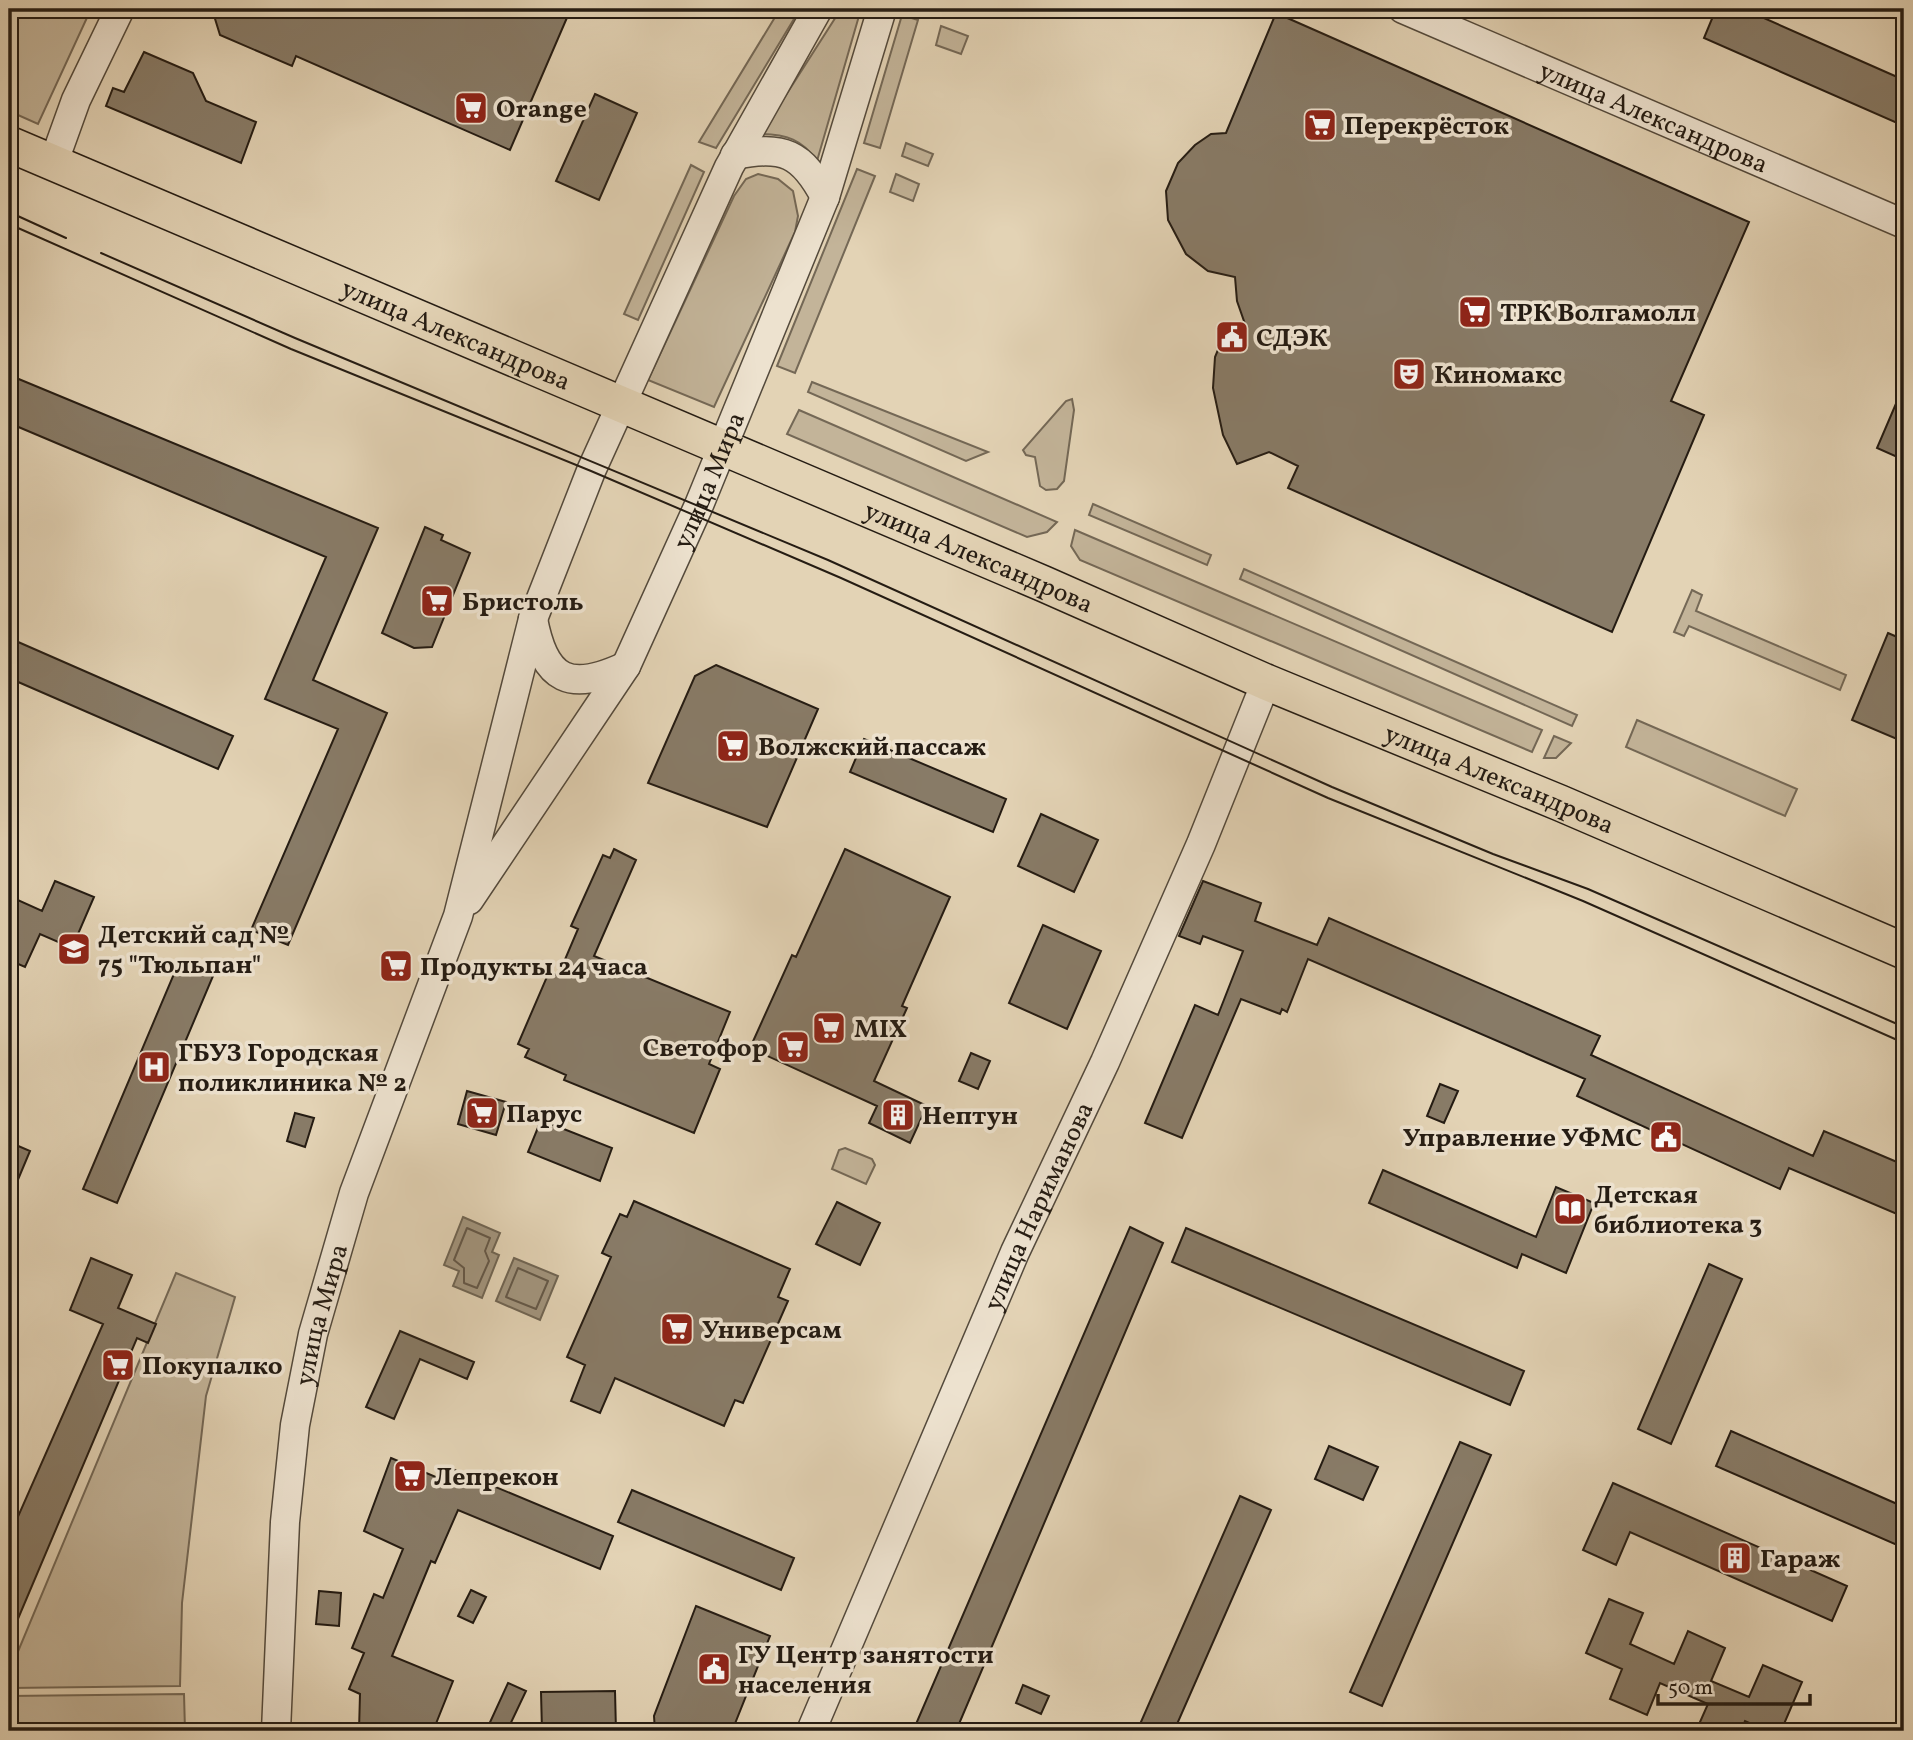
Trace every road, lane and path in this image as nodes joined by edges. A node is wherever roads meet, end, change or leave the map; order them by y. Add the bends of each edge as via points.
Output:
1 (120, 9) edge
2 (818, 9) edge
3 (882, 9) edge
4 (1404, 9) edge
5 (9, 144) edge
6 (735, 155) junction
7 (53, 164) junction
8 (825, 197) junction
9 (1904, 224) edge
10 (621, 406) junction
11 (721, 448) junction
12 (533, 619) junction
13 (626, 666) junction
14 (1266, 682) junction
15 (458, 916) junction
16 (1904, 951) edge
17 (276, 1731) edge
18 (811, 1731) edge

1 - 7 street via 76,100
2 - 6 street, улица Мира
3 - 8 street, улица Мира
4 - 9 street, улица Александрова
5 - 7 main road, улица Александрова
6 - 8 street via 764,149 788,153 812,173
6 - 10 street, улица Мира
7 - 10 main road, улица Александрова
8 - 11 street, улица Мира
10 - 11 main road, улица Александрова
10 - 12 street, улица Мира
11 - 13 street, улица Мира
11 - 14 main road, улица Александрова
12 - 13 street via 547,663 568,679 584,682
12 - 15 street, улица Мира
13 - 15 street, улица Мира
14 - 16 main road, улица Александрова
14 - 18 street, улица Нариманова via 1201,844 1105,1062 1014,1252
15 - 17 street, улица Мира via 354,1192 313,1334 295,1425 285,1522

